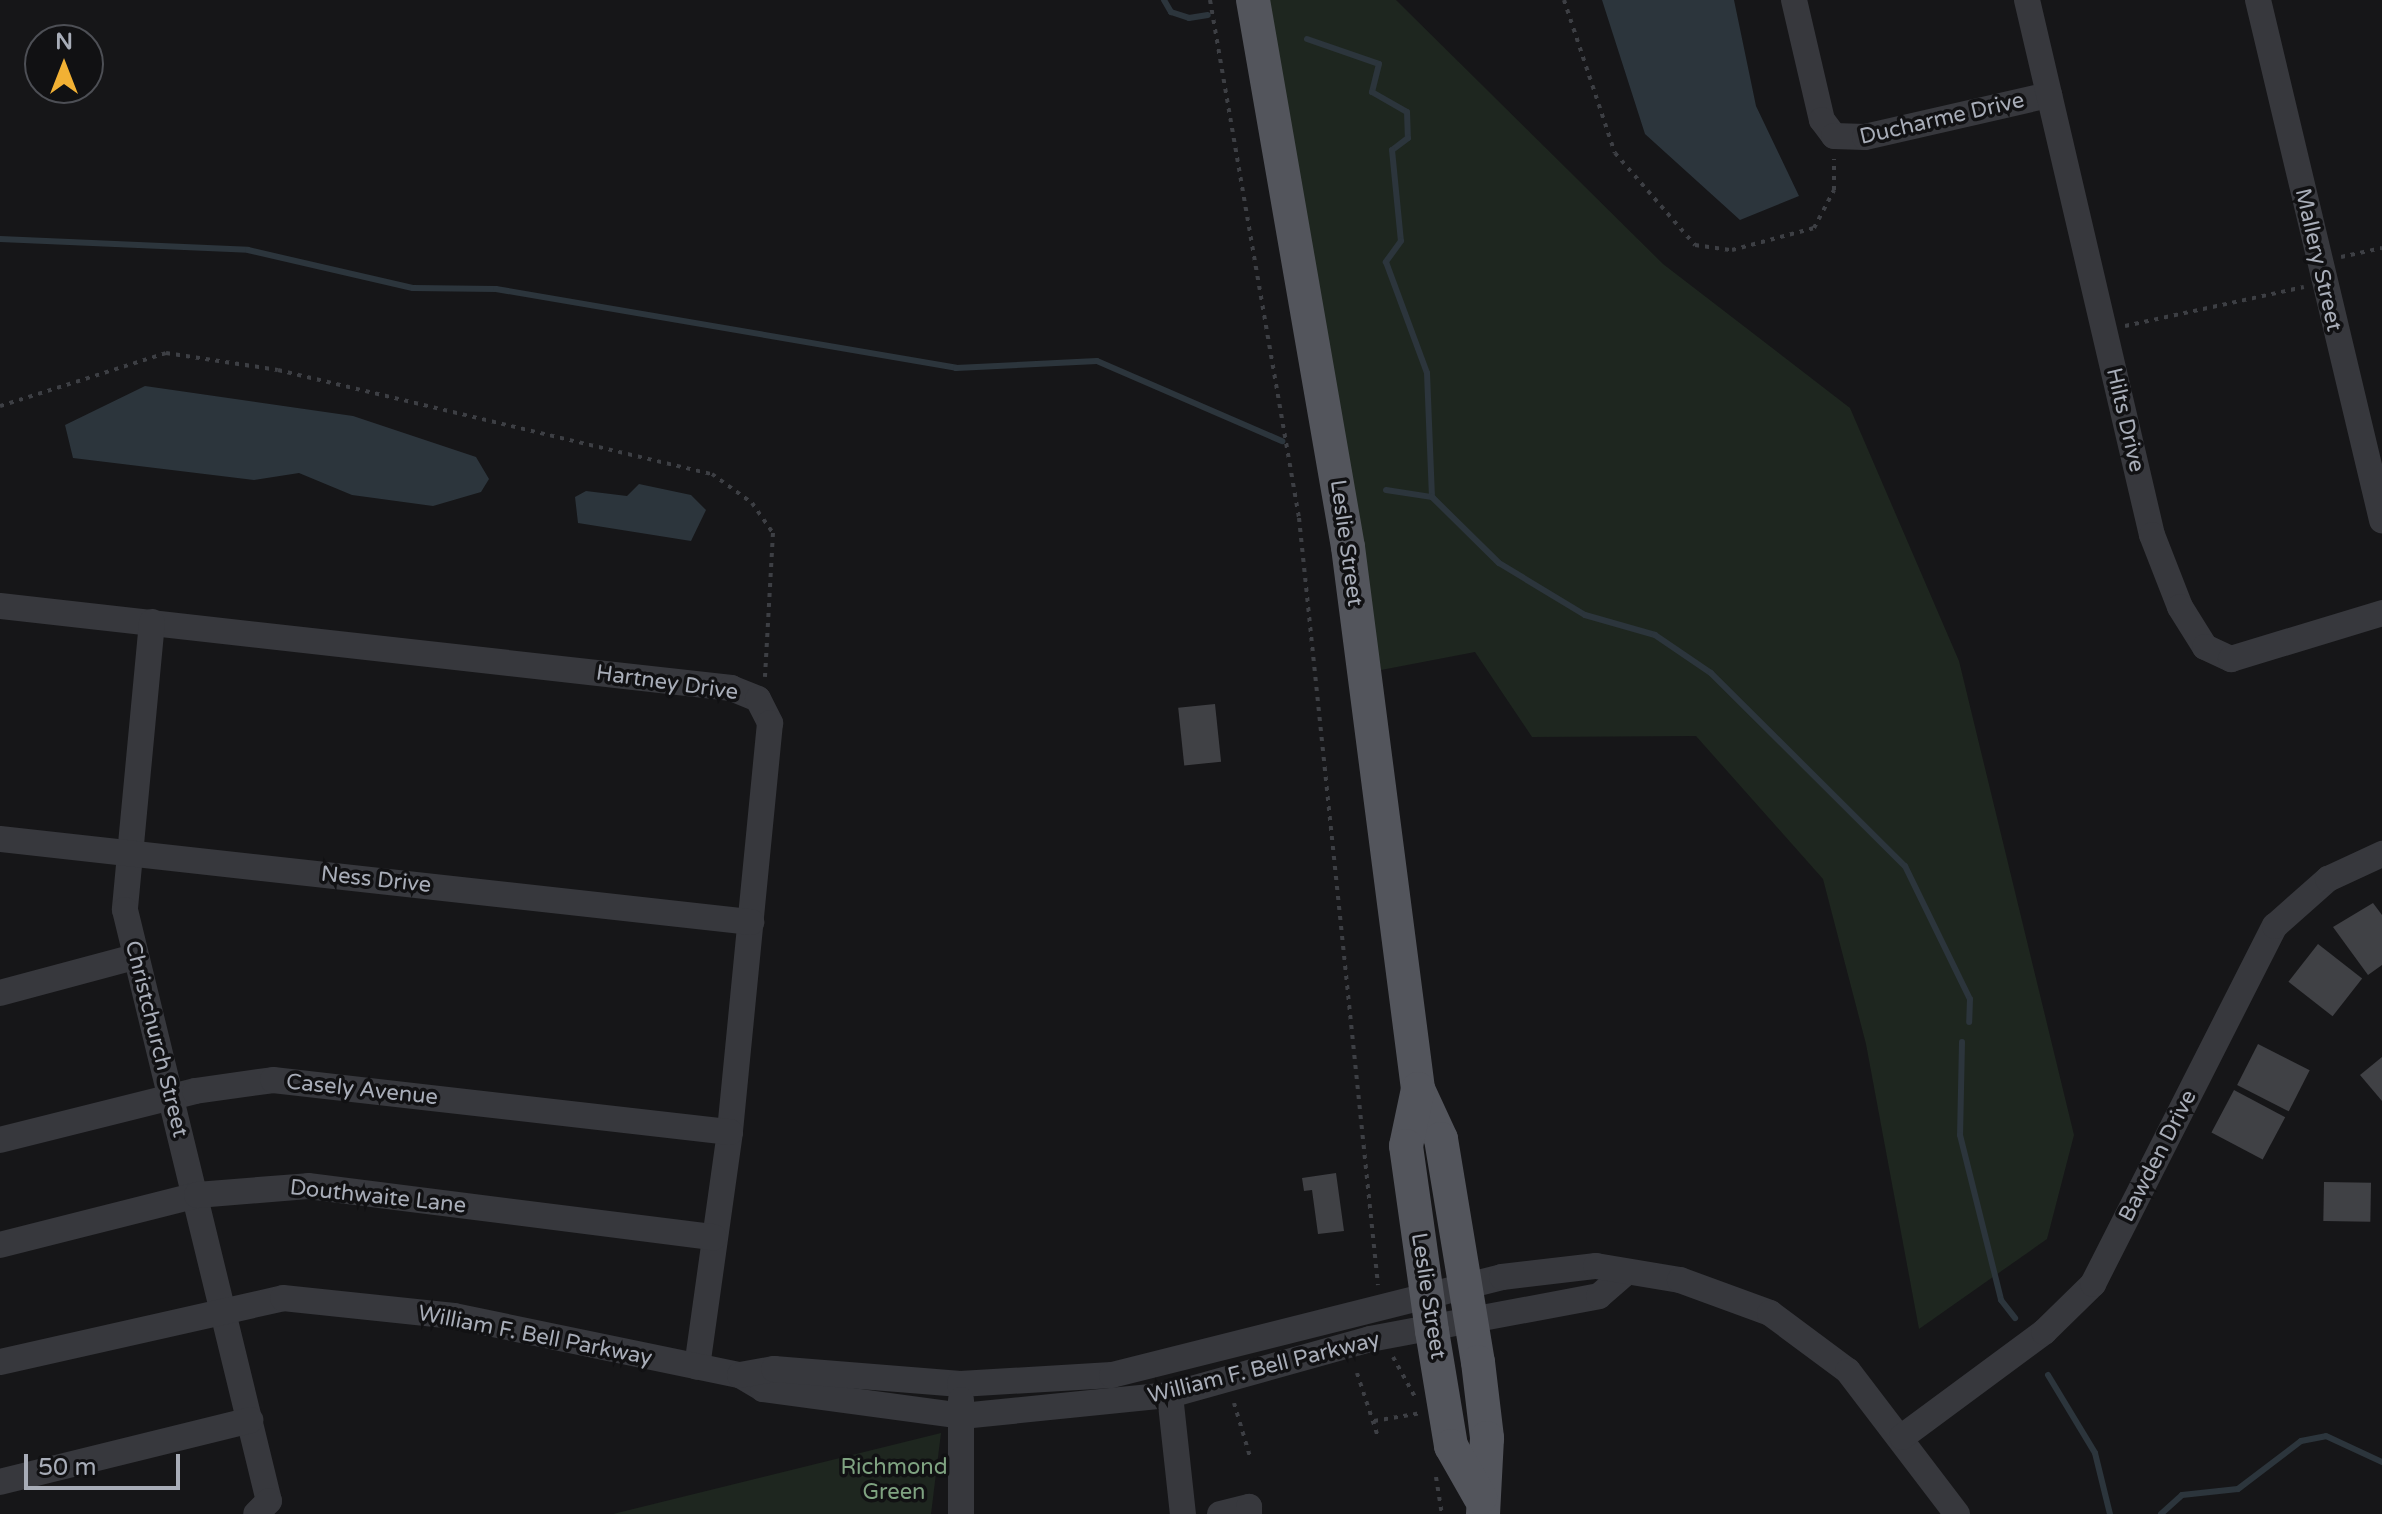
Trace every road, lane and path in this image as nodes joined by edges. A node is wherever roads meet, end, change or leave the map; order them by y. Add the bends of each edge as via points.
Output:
1 (1210, 0) edge
2 (1253, 0) edge
3 (1564, 0) edge
4 (1794, 0) edge
5 (2027, 0) edge
6 (2258, 0) edge
7 (2049, 95) junction
8 (1834, 136) junction
9 (2382, 248) edge
10 (2323, 282) junction
11 (2104, 331) junction
12 (0, 406) edge
13 (2382, 520) edge
14 (0, 606) edge
15 (2382, 613) edge
16 (152, 622) junction
17 (758, 699) junction
18 (0, 839) edge
19 (126, 851) junction
20 (2382, 854) edge
21 (751, 922) junction
22 (131, 958) junction
23 (0, 993) edge
24 (1418, 1089) junction
25 (170, 1097) junction
26 (730, 1132) junction
27 (0, 1140) edge
28 (197, 1195) junction
29 (714, 1237) junction
30 (0, 1245) edge
31 (1623, 1275) junction
32 (1380, 1284) dead end
33 (1463, 1286) junction
34 (1428, 1295) junction
35 (227, 1308) junction
36 (1469, 1323) junction
37 (1432, 1331) junction
38 (1393, 1357) dead end
39 (0, 1362) edge
40 (697, 1367) junction
41 (1357, 1373) dead end
42 (740, 1375) junction
43 (960, 1384) junction
44 (1170, 1395) junction
45 (1234, 1403) dead end
46 (962, 1416) junction
47 (250, 1420) junction
48 (1373, 1421) junction
49 (1378, 1437) dead end
50 (1902, 1437) junction
51 (1251, 1460) dead end
52 (0, 1482) edge
53 (1481, 1506) edge
54 (256, 1514) edge
55 (961, 1514) edge
56 (1183, 1514) edge
57 (1220, 1514) edge
58 (1249, 1514) edge
59 (1957, 1514) edge

1 - 32 path via 1299,518
2 - 24 main road, Leslie Street via 1348,547
3 - 8 path via 1615,153 1695,245 1732,250 1814,228 1834,190
4 - 8 street, Ducharme Drive via 1822,120
5 - 7 street, Hilts Drive
6 - 10 street, Mallery Street
7 - 8 street, Ducharme Drive via 1865,137
7 - 11 street, Hilts Drive
9 - 10 path via 2340,257 2345,277
10 - 11 path
10 - 13 street, Mallery Street
11 - 15 street, Hilts Drive via 2161,565 2205,647 2231,659
12 - 17 path via 166,353 278,370 712,474 752,503 773,533 767,669
14 - 16 street, Hartney Drive
16 - 17 street, Hartney Drive via 731,688
16 - 19 street, Christchurch Street
17 - 21 street, Hartney Drive via 770,723
18 - 19 street, Ness Drive
19 - 21 street, Ness Drive
19 - 22 street, Christchurch Street
20 - 50 street, Bawden Drive via 2328,879 2275,926 2093,1284 2044,1332
21 - 26 street, Hartney Drive
22 - 23 street
22 - 25 street, Christchurch Street
24 - 33 main road, Leslie Street via 1441,1139
24 - 34 main road, Leslie Street via 1406,1146
25 - 26 street, Casely Avenue via 273,1080
25 - 27 street, Casely Avenue
25 - 28 street, Christchurch Street
26 - 29 street, Hartney Drive
28 - 29 street, Douthwaite Lane via 308,1186
28 - 30 street, Douthwaite Lane
28 - 35 street, Christchurch Street
29 - 40 street, Hartney Drive
31 - 33 street, William F. Bell Parkway via 1596,1266
31 - 36 street, William F. Bell Parkway via 1599,1296
31 - 50 street, William F. Bell Parkway via 1680,1280 1770,1313 1848,1371
33 - 34 street, William F. Bell Parkway
33 - 36 main road, Leslie Street
34 - 37 main road, Leslie Street
34 - 43 street, William F. Bell Parkway via 1112,1375
35 - 39 street, William F. Bell Parkway
35 - 40 street, William F. Bell Parkway via 283,1298 454,1316
35 - 47 street, Christchurch Street
36 - 37 street, William F. Bell Parkway
36 - 53 main road, Leslie Street via 1487,1438
37 - 44 street, William F. Bell Parkway via 1370,1339
37 - 53 main road, Leslie Street via 1451,1446
38 - 48 path via 1427,1412
40 - 42 street, William F. Bell Parkway
41 - 48 path
42 - 43 street, William F. Bell Parkway via 774,1369
42 - 46 street, William F. Bell Parkway via 763,1389
43 - 46 street
44 - 46 street, William F. Bell Parkway
44 - 56 street
45 - 51 path
46 - 55 street
47 - 52 street
47 - 54 street, Christchurch Street via 269,1501
48 - 49 path
50 - 59 street, William F. Bell Parkway
57 - 58 street via 1249,1507

